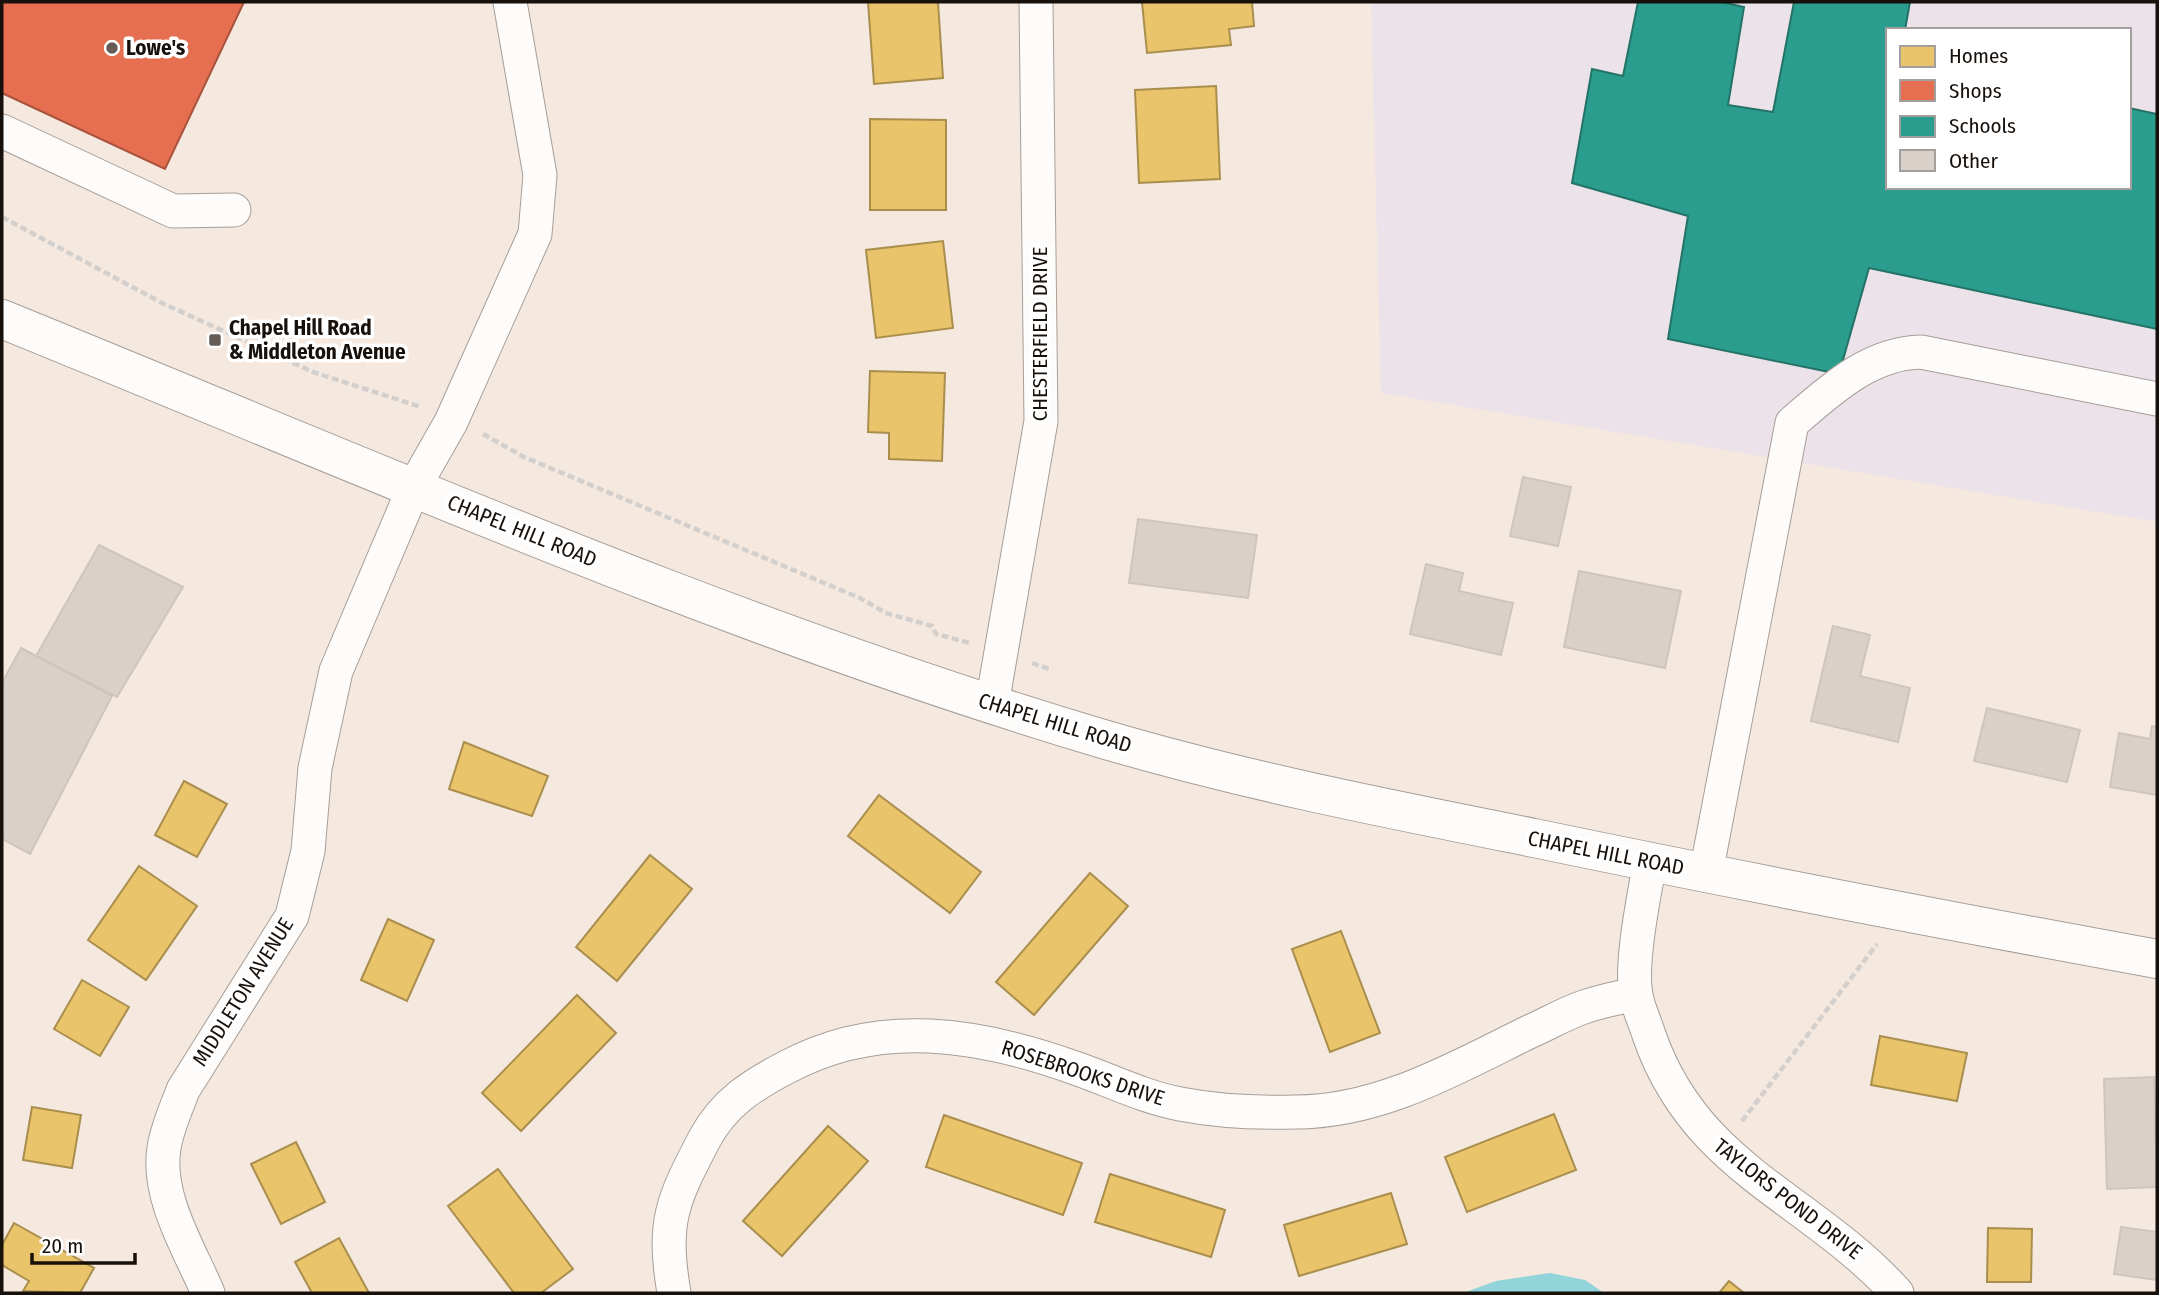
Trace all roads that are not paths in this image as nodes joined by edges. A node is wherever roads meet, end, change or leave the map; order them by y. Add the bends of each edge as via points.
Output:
1 (510, 2) edge
2 (1036, 2) edge
3 (2, 131) edge
4 (234, 211) dead end
5 (2, 319) edge
6 (2157, 398) edge
7 (414, 487) junction
8 (992, 704) junction
9 (1650, 862) junction
10 (1706, 873) junction
11 (2157, 959) edge
12 (1635, 993) junction
13 (208, 1293) edge
14 (674, 1293) edge
15 (1897, 1293) edge

1 - 7 street, MIDDLETON AVENUE via 540,175 535,234 451,422
2 - 8 street, CHESTERFIELD DRIVE via 1041,421
3 - 4 street via 173,211
5 - 7 main road, CHAPEL HILL ROAD
6 - 10 street via 1902,352 1848,377 1792,423
7 - 8 main road, CHAPEL HILL ROAD via 737,614
7 - 13 street, MIDDLETON AVENUE via 336,671 315,768 308,851 292,916 183,1090 164,1150 164,1178 172,1210
8 - 9 main road, CHAPEL HILL ROAD via 1250,780
9 - 10 main road, CHAPEL HILL ROAD
9 - 12 street, TAYLORS POND DRIVE
10 - 11 main road, CHAPEL HILL ROAD
12 - 14 street, ROSEBROOKS DRIVE via 1583,1007 1437,1077 1339,1110 1180,1104 1129,1091 1025,1051 968,1040 892,1034 842,1045 765,1079 738,1095 716,1116 669,1218 668,1260
12 - 15 street, TAYLORS POND DRIVE via 1657,1057 1695,1121 1720,1150 1846,1243

